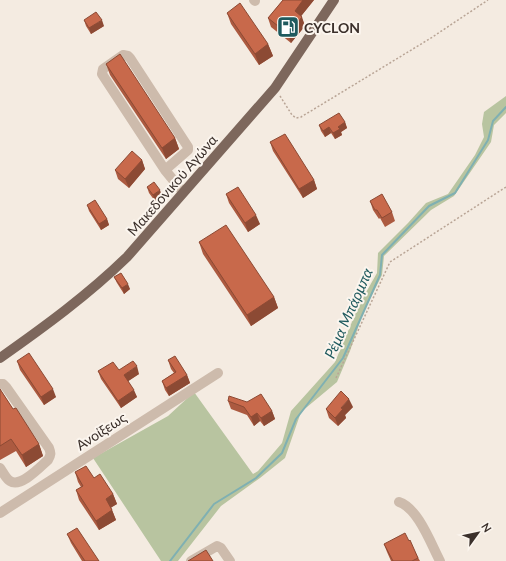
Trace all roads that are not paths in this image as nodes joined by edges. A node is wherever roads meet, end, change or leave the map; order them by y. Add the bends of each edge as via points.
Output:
1 (334, 0) edge
2 (165, 170) junction
3 (183, 192) junction
4 (0, 358) edge
5 (218, 373) dead end
6 (0, 384) edge
7 (0, 468) edge
8 (399, 502) dead end
9 (0, 513) edge
10 (191, 561) edge
11 (230, 561) edge
12 (440, 561) edge

1 - 3 main road, Μακεδονικού Αγώνα via 275,88
2 - 2 street via 102,74 103,68 123,55 130,58 188,147 188,150
2 - 3 street
3 - 4 main road, Μακεδονικού Αγώνα via 107,277 62,314
5 - 9 street, Ανοίξεως
6 - 7 street via 6,387 51,452 48,460 20,482 8,481
8 - 12 street via 405,504 416,516
10 - 11 street via 217,546

